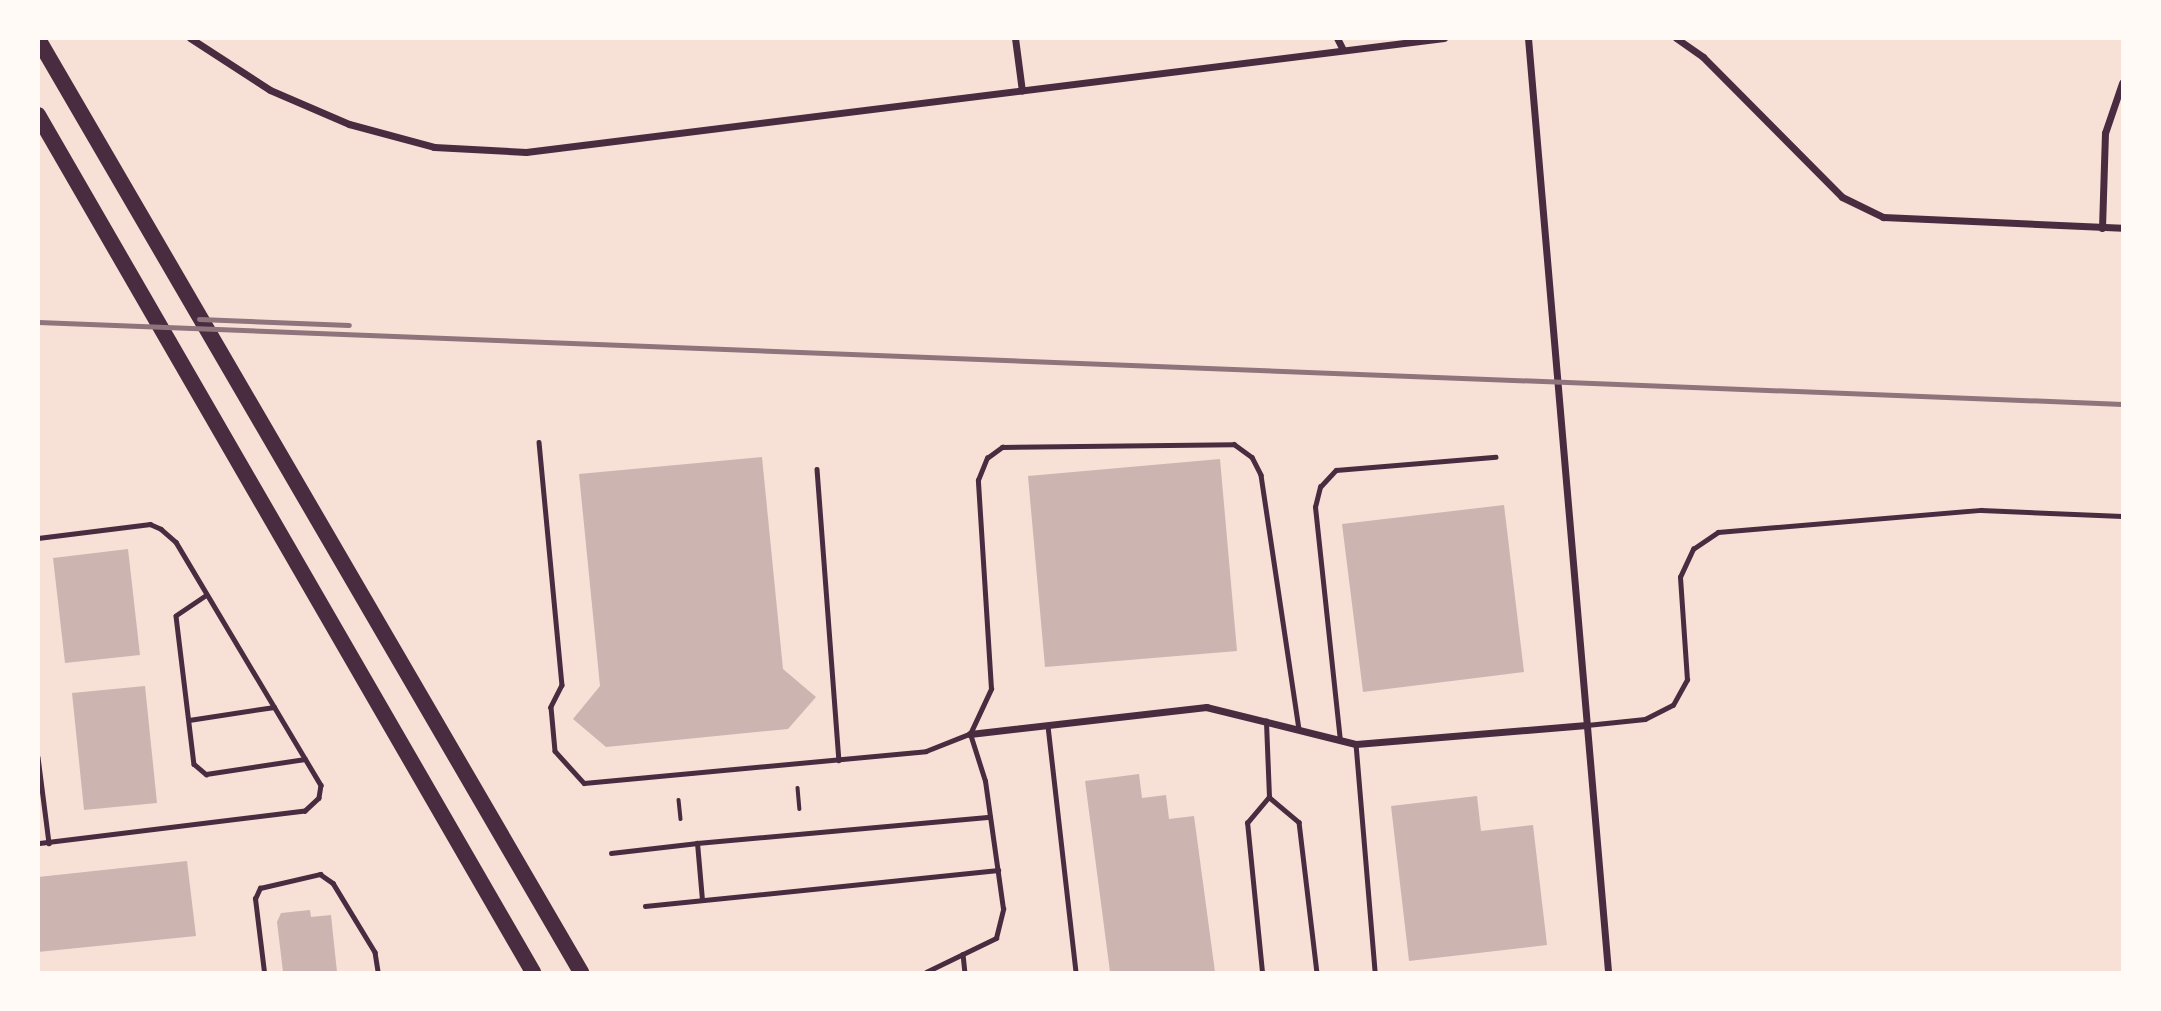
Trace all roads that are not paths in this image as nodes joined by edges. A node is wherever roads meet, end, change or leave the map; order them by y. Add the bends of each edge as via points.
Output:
1 (190, 38) edge
2 (1015, 38) edge
3 (1337, 38) edge
4 (1444, 38) edge
5 (1528, 38) edge
6 (1676, 38) edge
7 (38, 39) edge
8 (1343, 50) junction
9 (2123, 83) edge
10 (1022, 92) junction
11 (38, 115) edge
12 (2102, 228) junction
13 (2123, 228) edge
14 (539, 442) dead end
15 (1495, 457) dead end
16 (817, 468) dead end
17 (2123, 516) edge
18 (38, 538) edge
19 (207, 595) junction
20 (274, 707) junction
21 (189, 720) junction
22 (1266, 720) junction
23 (1586, 725) junction
24 (1048, 726) junction
25 (1300, 733) junction
26 (970, 734) junction
27 (1340, 742) junction
28 (1356, 744) junction
29 (38, 757) edge
30 (305, 759) junction
31 (839, 760) junction
32 (1269, 797) junction
33 (990, 817) junction
34 (48, 843) junction
35 (697, 843) junction
36 (38, 844) edge
37 (611, 853) dead end
38 (998, 870) junction
39 (702, 900) junction
40 (645, 906) dead end
41 (963, 954) junction
42 (264, 972) edge
43 (378, 972) edge
44 (533, 972) edge
45 (581, 972) edge
46 (926, 972) edge
47 (965, 972) edge
48 (1076, 972) edge
49 (1262, 972) edge
50 (1317, 972) edge
51 (1375, 972) edge
52 (1608, 972) edge

1 - 10 street via 305,107 409,142 473,152 565,150
2 - 10 street
3 - 8 street
4 - 8 street
5 - 23 street
6 - 12 street via 1703,57 1842,197 1882,217
7 - 45 highway via 253,416
8 - 10 street
9 - 12 street via 2105,133
11 - 44 highway
12 - 13 street
14 - 31 lane via 562,685 551,707 555,751 569,772 601,785
15 - 27 lane via 1336,470 1321,487 1315,507
16 - 31 lane
17 - 23 lane via 1981,510 1718,532 1693,549 1680,577 1687,680 1673,705 1645,719
18 - 19 lane via 150,524 176,542
19 - 20 lane
19 - 21 lane via 176,616
20 - 21 lane
20 - 30 lane
21 - 30 lane via 194,764 206,774
22 - 24 street via 1206,707
22 - 25 street
22 - 32 lane
23 - 28 street
23 - 52 street
24 - 26 street
24 - 48 lane
25 - 26 lane via 1261,475 1252,457 1234,444 1002,447 987,458 978,480 990,689
25 - 27 street
26 - 31 lane via 926,751
26 - 33 lane
27 - 28 street
28 - 51 lane
29 - 34 lane
30 - 34 lane via 321,785 319,799 305,811
32 - 49 lane via 1247,823
32 - 50 lane via 1299,821
33 - 35 lane
33 - 38 lane
34 - 36 lane
35 - 37 lane
35 - 39 lane
38 - 39 lane
38 - 41 lane via 1003,909 996,938
39 - 40 lane
41 - 46 lane
41 - 47 lane
42 - 43 lane via 255,899 260,888 320,874 333,883 375,952

